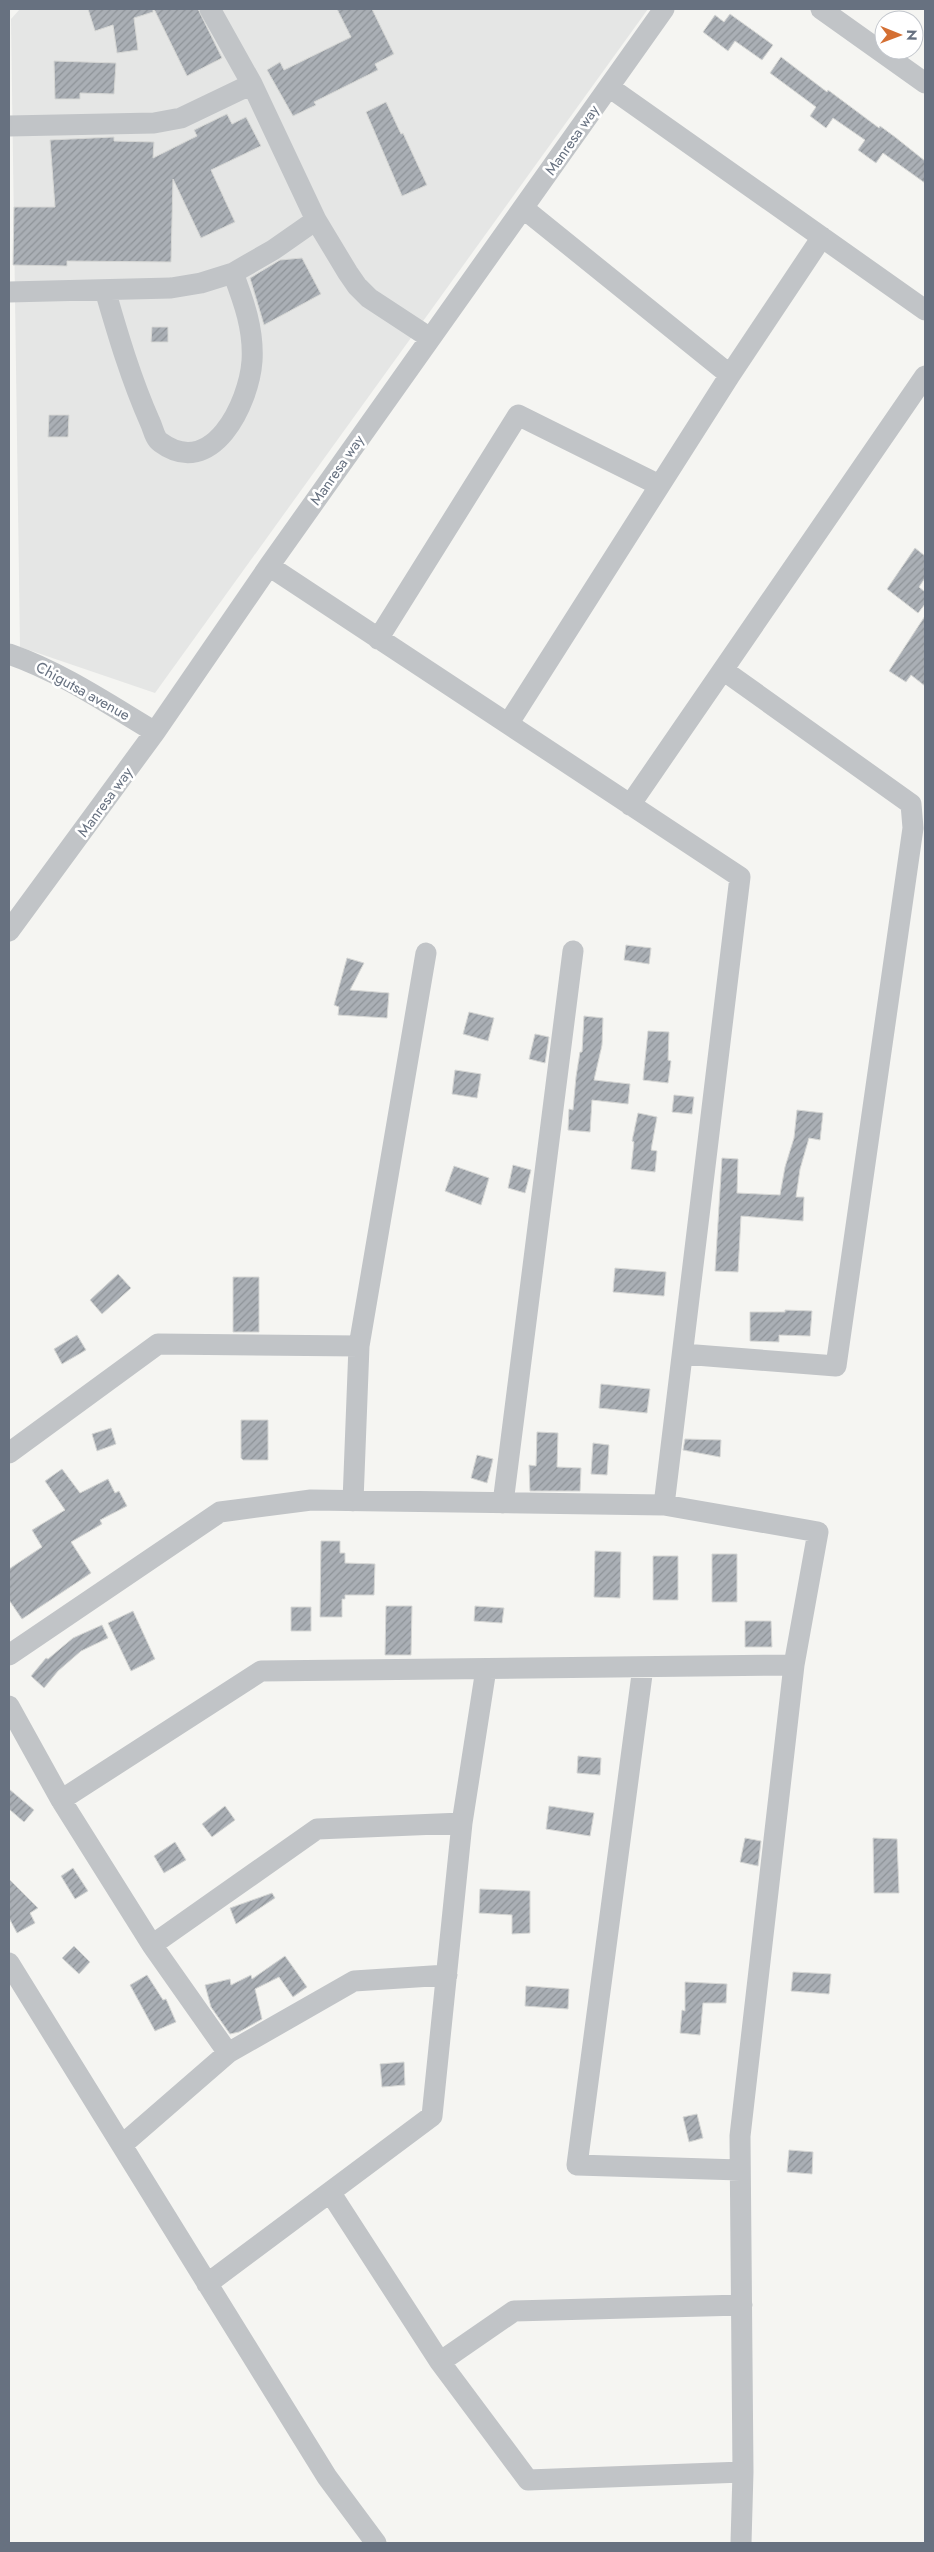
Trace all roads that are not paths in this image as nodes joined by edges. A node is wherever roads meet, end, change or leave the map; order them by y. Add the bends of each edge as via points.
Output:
1 (210, 9) edge
2 (664, 9) edge
3 (821, 9) edge
4 (925, 83) edge
5 (252, 84) junction
6 (609, 87) junction
7 (9, 126) edge
8 (524, 208) junction
9 (316, 220) junction
10 (822, 237) junction
11 (233, 273) junction
12 (105, 290) junction
13 (9, 292) edge
14 (925, 310) edge
15 (430, 338) junction
16 (730, 375) junction
17 (925, 376) edge
18 (659, 485) junction
19 (269, 566) junction
20 (378, 639) junction
21 (9, 654) edge
22 (723, 670) junction
23 (508, 724) junction
24 (156, 732) junction
25 (630, 804) junction
26 (9, 931) edge
27 (574, 950) dead end
28 (426, 953) dead end
29 (359, 1346) junction
30 (682, 1354) junction
31 (9, 1453) edge
32 (353, 1501) junction
33 (504, 1503) junction
34 (664, 1505) junction
35 (9, 1655) edge
36 (794, 1665) junction
37 (643, 1667) junction
38 (486, 1669) junction
39 (9, 1706) edge
40 (61, 1800) junction
41 (462, 1823) junction
42 (152, 1945) junction
43 (9, 1963) edge
44 (447, 1975) junction
45 (228, 2053) junction
46 (122, 2145) junction
47 (740, 2170) junction
48 (330, 2192) junction
49 (207, 2284) junction
50 (742, 2305) junction
51 (440, 2362) junction
52 (743, 2472) junction
53 (376, 2543) edge
54 (741, 2543) edge

1 - 5 street
2 - 6 street, Manresa way
3 - 4 street
5 - 7 street via 181,118 154,123
5 - 9 street
6 - 8 street, Manresa way
6 - 10 street
8 - 15 street, Manresa way
8 - 16 street
9 - 11 street
9 - 15 street via 357,286 390,313
10 - 14 street
10 - 16 street
11 - 12 street via 171,288
11 - 12 street via 250,318 252,362 244,395 226,432 205,451 180,453 159,442 136,390
12 - 13 street
15 - 19 street, Manresa way
16 - 18 street
17 - 22 street
18 - 20 street via 518,415
18 - 23 street
19 - 20 street
19 - 24 street, Manresa way
20 - 23 street
21 - 24 street, Chigutsa avenue via 55,674
22 - 25 street
22 - 30 street via 910,804 913,828 836,1366
23 - 25 street
24 - 26 street, Manresa way
25 - 30 street via 740,878
27 - 33 street
28 - 29 street
29 - 31 street via 158,1344
29 - 32 street
30 - 34 street
32 - 33 street
32 - 35 street via 311,1500 220,1512
33 - 34 street
34 - 36 street via 818,1532
36 - 37 street
36 - 47 street via 740,2136
37 - 38 street
37 - 47 street via 577,2165
38 - 40 street via 261,1671
38 - 41 street
39 - 40 street
40 - 42 street
41 - 42 street via 317,1829
41 - 44 street
42 - 45 street
43 - 46 street
44 - 45 street via 354,1981
44 - 48 street via 432,2116
45 - 46 street
46 - 49 street
47 - 50 street
48 - 49 street
48 - 51 street
49 - 53 street via 327,2477
50 - 51 street via 514,2311
50 - 52 street
51 - 52 street via 528,2480
52 - 54 street

